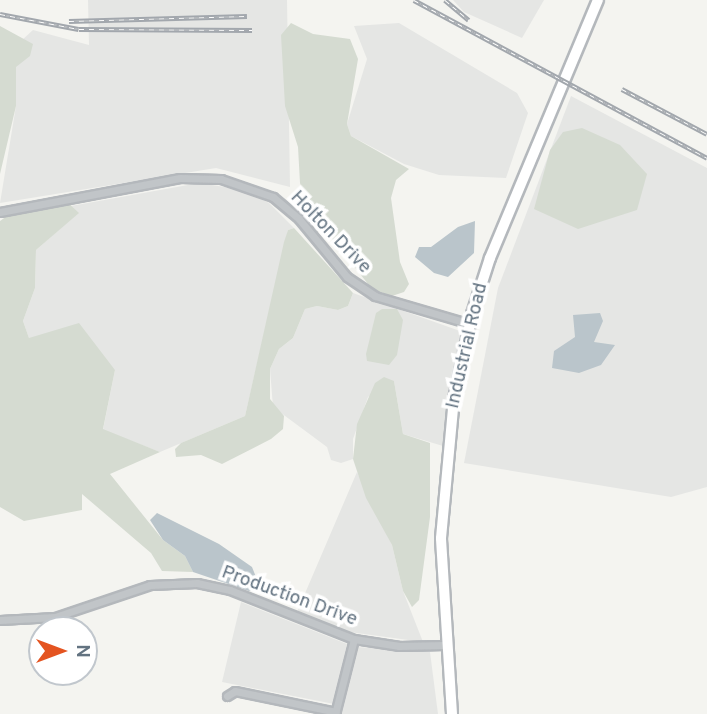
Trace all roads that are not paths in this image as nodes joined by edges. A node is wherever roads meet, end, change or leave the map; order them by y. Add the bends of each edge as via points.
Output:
1 (597, 0) edge
2 (0, 212) edge
3 (470, 324) junction
4 (0, 621) edge
5 (354, 639) junction
6 (445, 645) junction
7 (227, 696) dead end
8 (336, 713) edge
9 (452, 714) edge

1 - 3 main road, Industrial Road via 508,212
2 - 3 street, Holton Drive via 180,178 230,181 273,197 365,290 404,308
3 - 6 main road, Industrial Road via 454,399 442,499
4 - 5 street, Production Drive via 55,617 150,585 197,583 230,590
5 - 6 street, Production Drive via 421,647
5 - 8 street
6 - 9 main road, Industrial Road
7 - 8 street via 235,691

